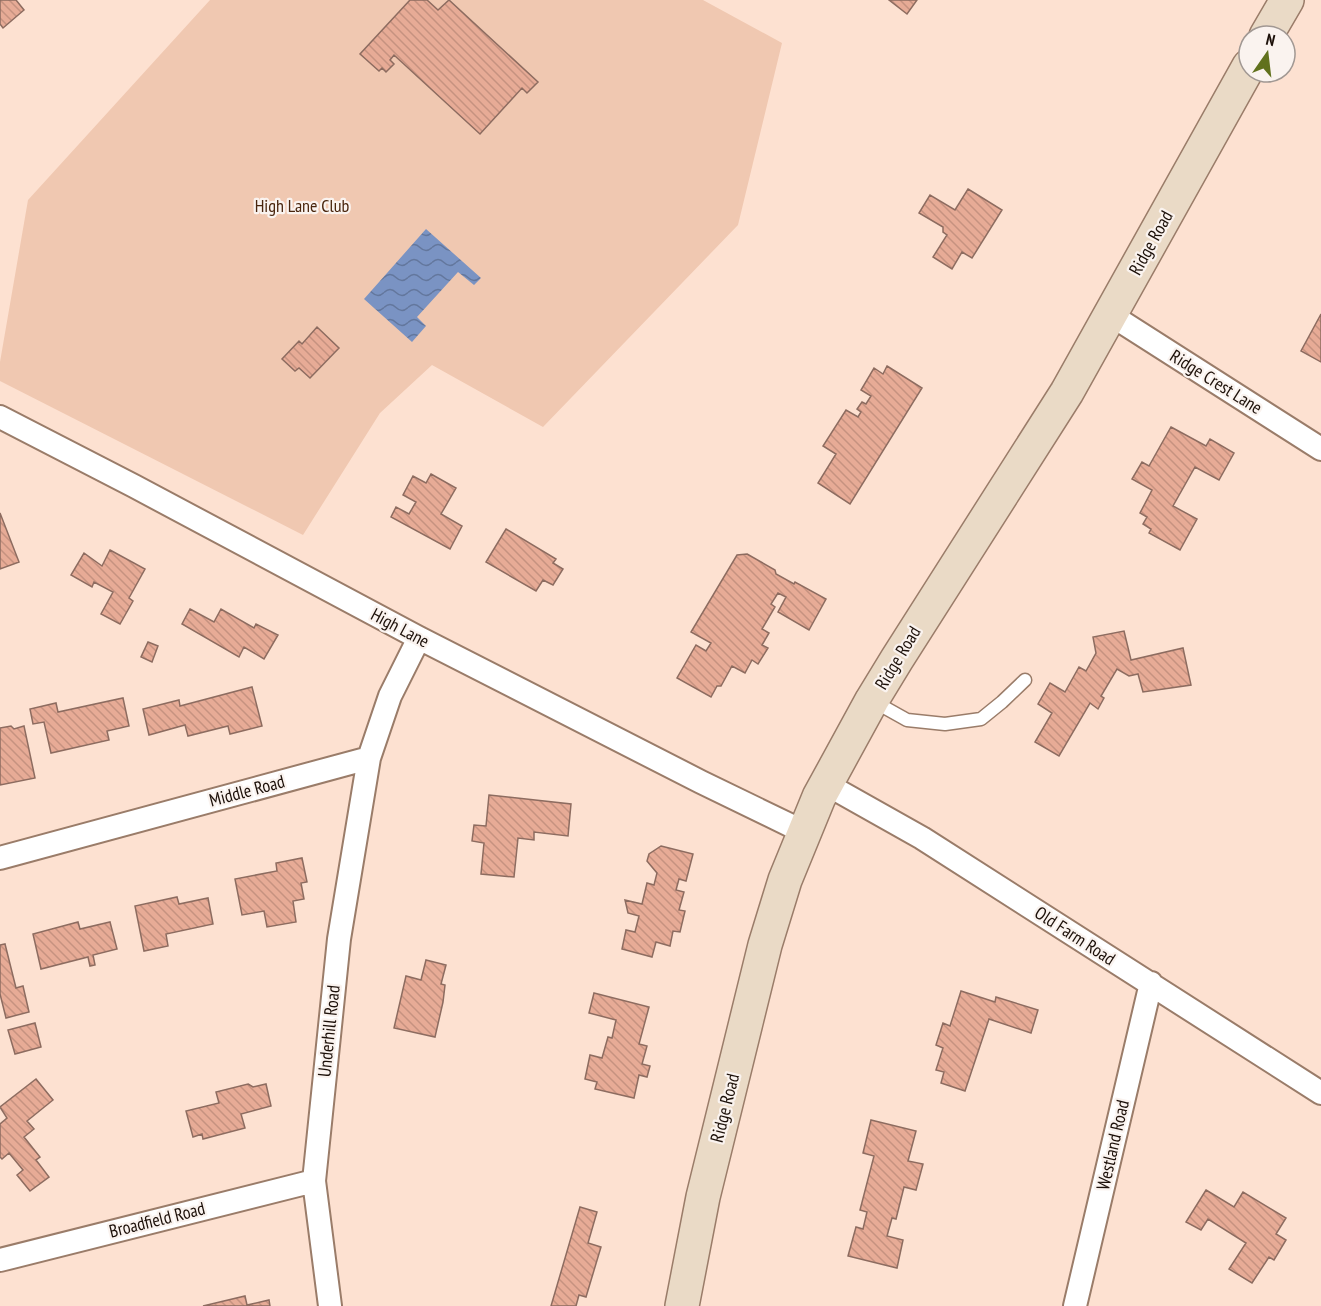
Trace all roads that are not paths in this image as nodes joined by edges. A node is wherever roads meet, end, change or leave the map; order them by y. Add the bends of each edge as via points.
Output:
1 (1287, 0) edge
2 (1273, 24) edge
3 (1239, 84) edge
4 (1111, 315) junction
5 (0, 417) edge
6 (1321, 449) edge
7 (418, 638) junction
8 (1025, 680) dead end
9 (872, 700) junction
10 (369, 758) junction
11 (826, 784) junction
12 (804, 832) junction
13 (0, 858) edge
14 (1151, 983) junction
15 (1321, 1094) edge
16 (314, 1181) junction
17 (0, 1260) edge
18 (330, 1306) edge
19 (682, 1306) edge
20 (1074, 1306) edge

1 - 2 main road
3 - 4 main road, Ridge Road
4 - 6 street, Ridge Crest Lane
4 - 9 main road, Ridge Road via 1035,444
5 - 7 street, High Lane
7 - 10 street via 390,696
7 - 12 street, High Lane
8 - 9 lane via 981,719 945,724 907,720
9 - 11 main road, Ridge Road
10 - 13 street, Middle Road
10 - 16 street, Underhill Road via 339,939
11 - 12 main road, Ridge Road
11 - 14 street, Old Farm Road via 922,838
12 - 19 main road, Ridge Road via 765,945 703,1197
14 - 15 street, Old Farm Road
14 - 20 street, Westland Road
16 - 17 street, Broadfield Road
16 - 18 street, Underhill Road

